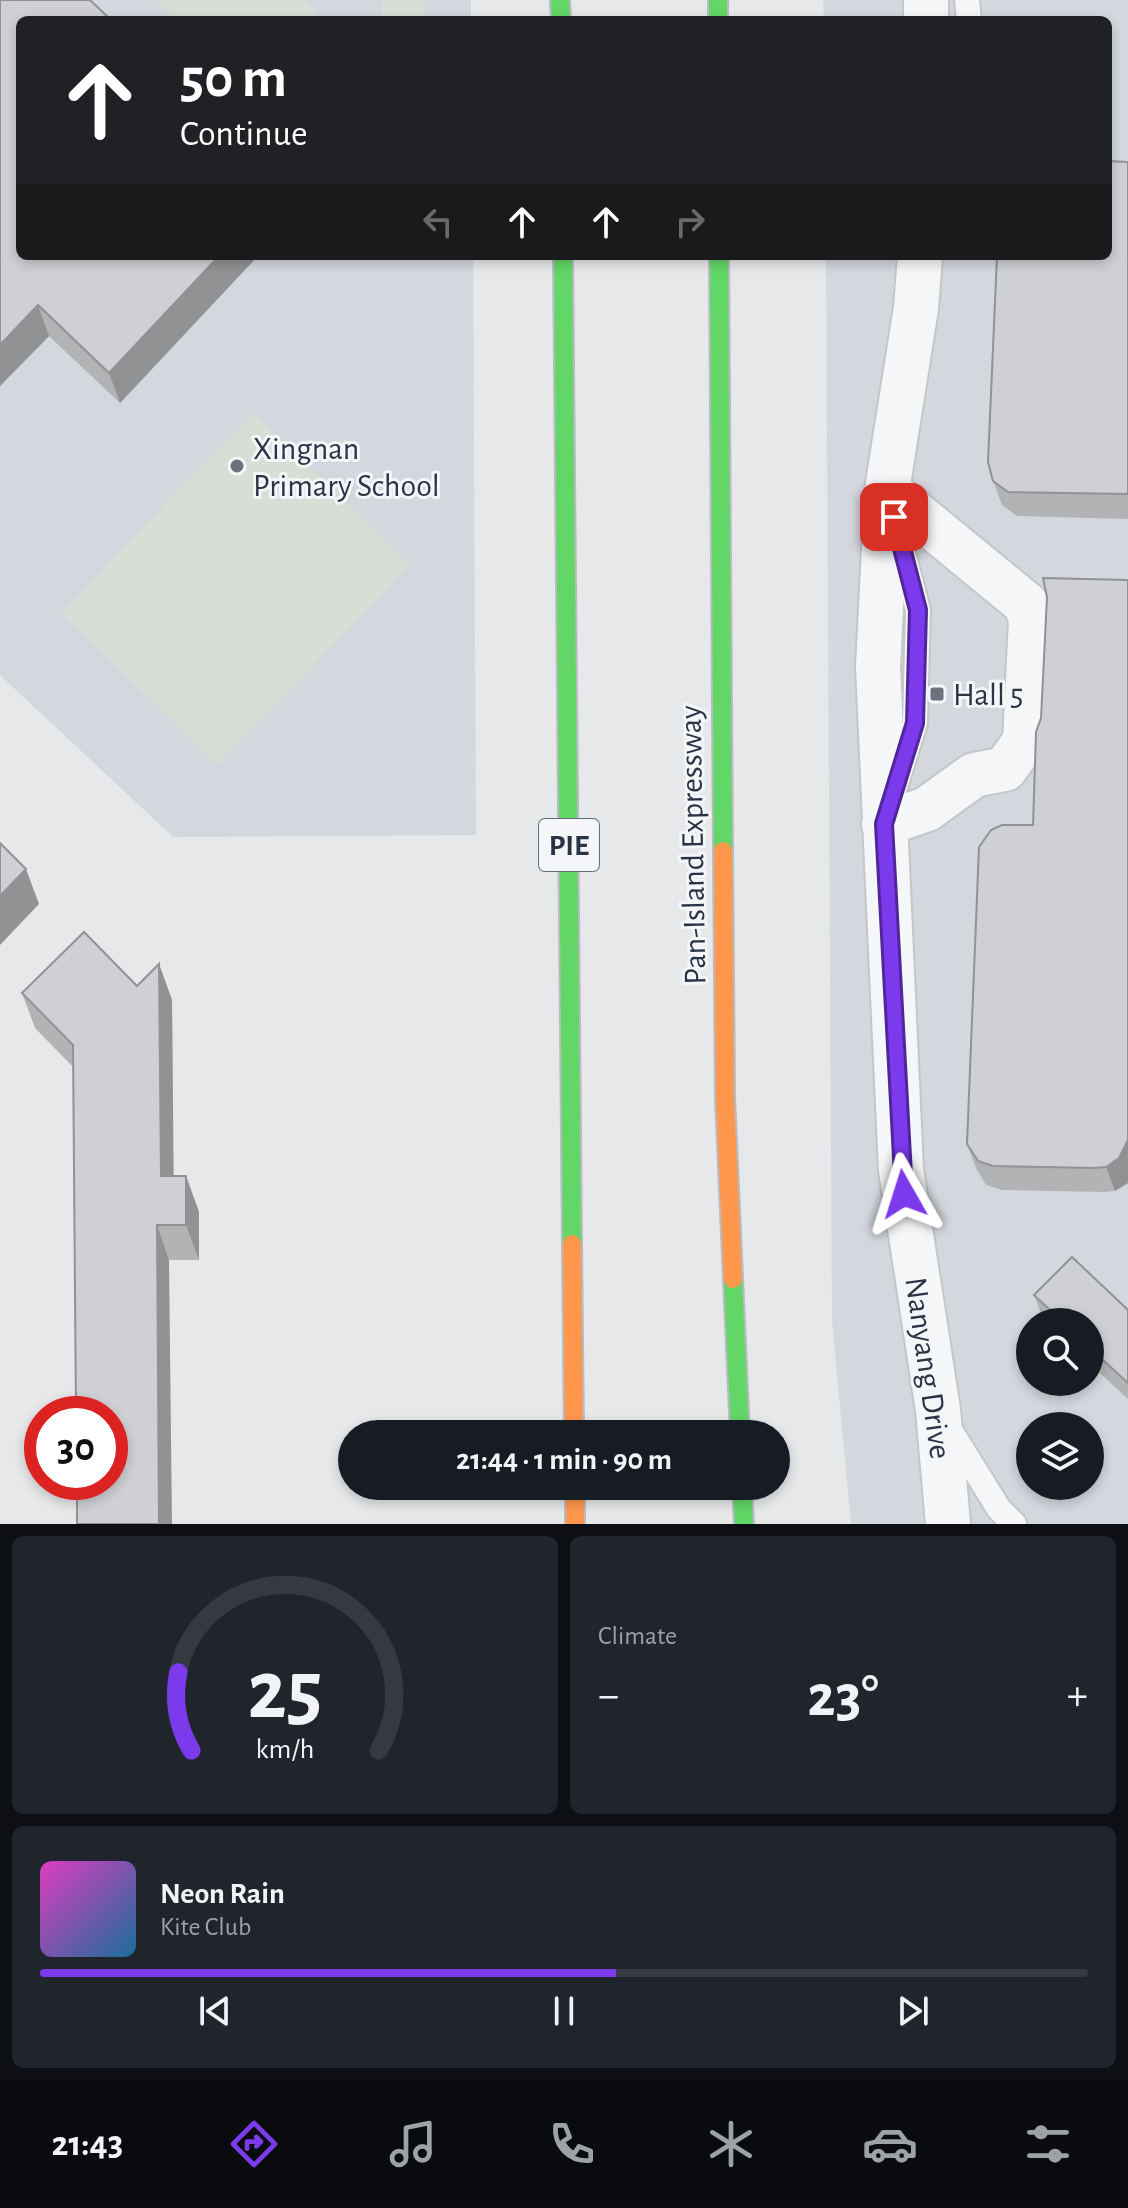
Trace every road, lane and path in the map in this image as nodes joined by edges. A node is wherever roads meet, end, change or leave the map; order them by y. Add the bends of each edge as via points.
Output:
1 (565, 260) edge
2 (719, 260) edge
3 (923, 266) edge
4 (887, 490) junction
5 (884, 824) junction
6 (938, 1410) junction
7 (574, 1420) edge
8 (739, 1420) edge
9 (575, 1500) edge
10 (743, 1500) edge
11 (575, 1524) edge
12 (744, 1524) edge
13 (948, 1524) edge
14 (1014, 1524) edge

1 - 7 highway, PIE
2 - 8 highway, Pan-Island Expressway via 725,1098
3 - 4 street, Nanyang Drive
4 - 5 street, Nanyang Drive via 878,667
4 - 5 street via 1026,604 1031,620 1025,741 1018,755 1005,769 974,775 927,809
5 - 6 street, Nanyang Drive via 901,1170
6 - 13 street, Nanyang Drive
6 - 14 lane via 999,1509
9 - 11 highway
10 - 12 highway

